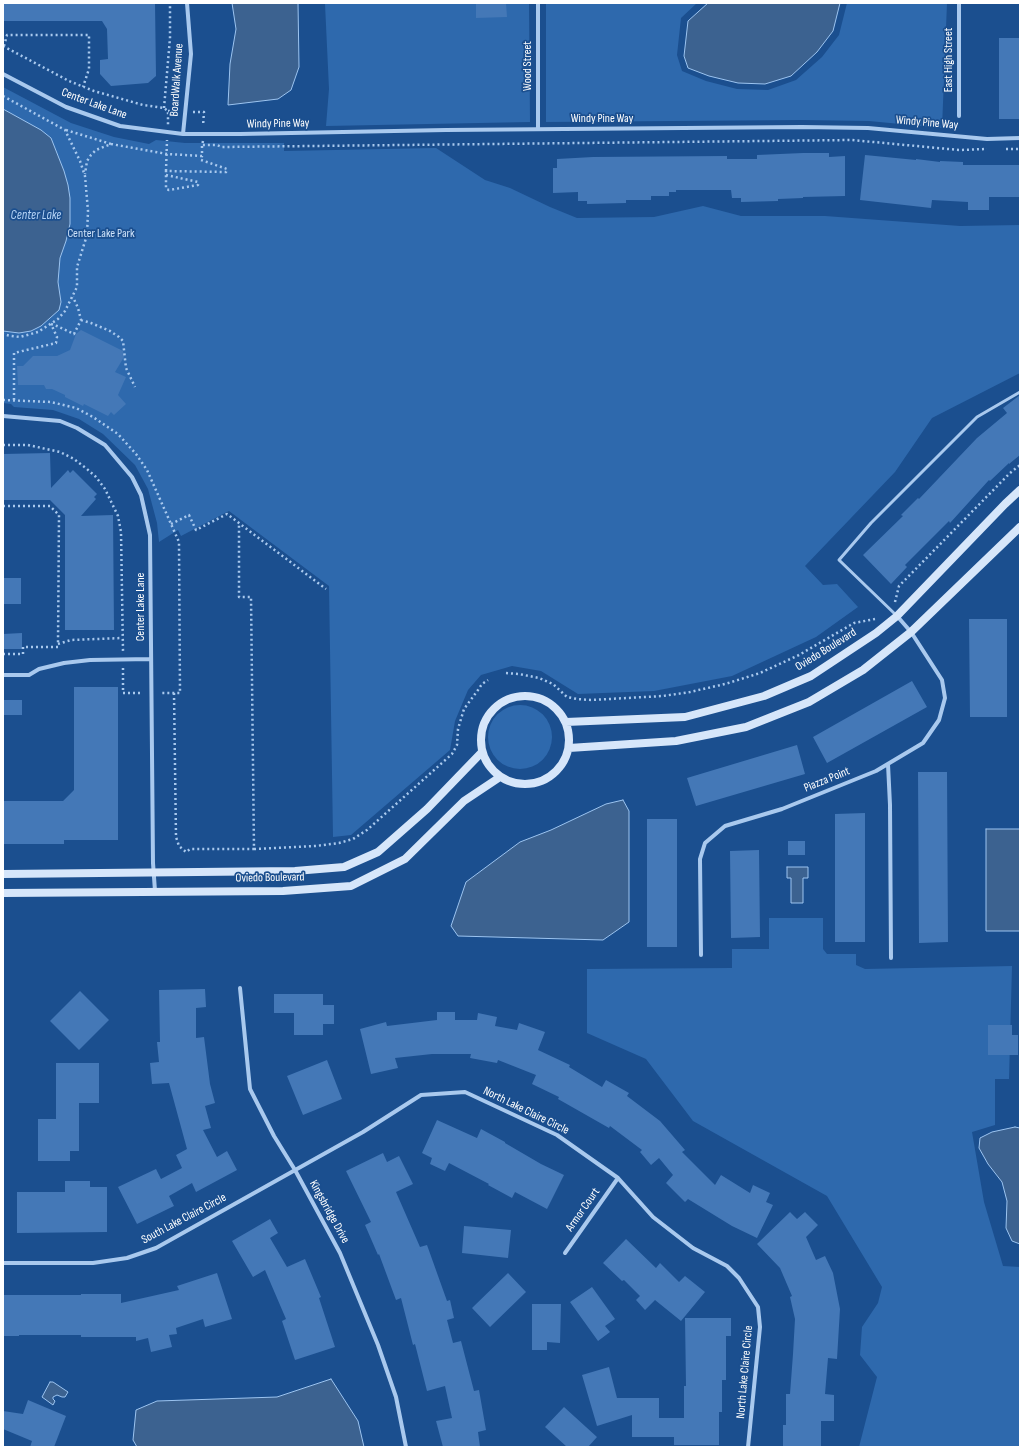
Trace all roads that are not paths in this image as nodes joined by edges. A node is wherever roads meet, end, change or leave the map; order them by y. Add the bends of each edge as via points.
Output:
1 (187, 3) edge
2 (538, 3) edge
3 (959, 3) edge
4 (3, 74) edge
5 (959, 116) dead end
6 (538, 129) junction
7 (183, 134) junction
8 (1020, 138) edge
9 (1020, 392) edge
10 (3, 416) edge
11 (1020, 490) edge
12 (1020, 527) edge
13 (897, 616) junction
14 (911, 632) junction
15 (151, 659) junction
16 (3, 675) edge
17 (566, 722) junction
18 (569, 748) junction
19 (482, 752) junction
20 (888, 764) junction
21 (500, 777) junction
22 (154, 872) junction
23 (3, 874) edge
24 (155, 891) junction
25 (3, 893) edge
26 (701, 955) dead end
27 (891, 958) dead end
28 (240, 988) dead end
29 (295, 1170) junction
30 (618, 1178) junction
31 (565, 1253) dead end
32 (3, 1263) edge
33 (406, 1447) edge
34 (748, 1447) edge

1 - 7 street, BoardWalk Avenue via 191,54
2 - 6 street, Wood Street
3 - 5 street, East High Street
4 - 7 street, Center Lake Lane via 66,107 113,124
6 - 7 street, Windy Pine Way
6 - 8 street, Windy Pine Way via 868,128 988,139
9 - 13 lane via 977,417 871,523 839,560
10 - 15 street, Center Lake Lane via 60,421 77,428 105,445 132,477 141,495 150,535
11 - 13 street, Oviedo Boulevard
12 - 14 street
13 - 14 street, Piazza Point
13 - 17 street, Oviedo Boulevard via 811,676 764,696 684,717
14 - 18 street via 863,670 809,702 746,727 676,740
14 - 20 street, Piazza Point via 942,680 945,698 939,720 923,743
15 - 16 street via 90,660 39,669 29,675
15 - 22 street, Center Lake Lane
17 - 18 street
17 - 19 street via 558,709 542,698 524,695 505,699 491,711 482,727
18 - 21 street via 564,761 552,776 536,784 517,784
19 - 21 street via 487,764
19 - 22 street, Oviedo Boulevard via 427,809 378,852 344,867 295,871
20 - 26 street, Piazza Point via 782,808 725,826 705,843 700,859
20 - 27 street
21 - 24 street, Oviedo Boulevard via 464,801 405,859 351,886 283,891
22 - 23 street, Oviedo Boulevard
22 - 24 street, Center Lake Lane
24 - 25 street, Oviedo Boulevard
28 - 29 street, Kingsbridge Drive via 250,1089
29 - 30 street, North Lake Claire Circle via 363,1132 421,1095 465,1092 557,1135
29 - 32 street, South Lake Claire Circle via 156,1248 127,1258 93,1263
29 - 33 street, Kingsbridge Drive via 340,1253 358,1294 396,1397
30 - 31 street, Armor Court
30 - 34 street, North Lake Claire Circle via 653,1217 693,1248 727,1266 739,1278 758,1307 760,1327

